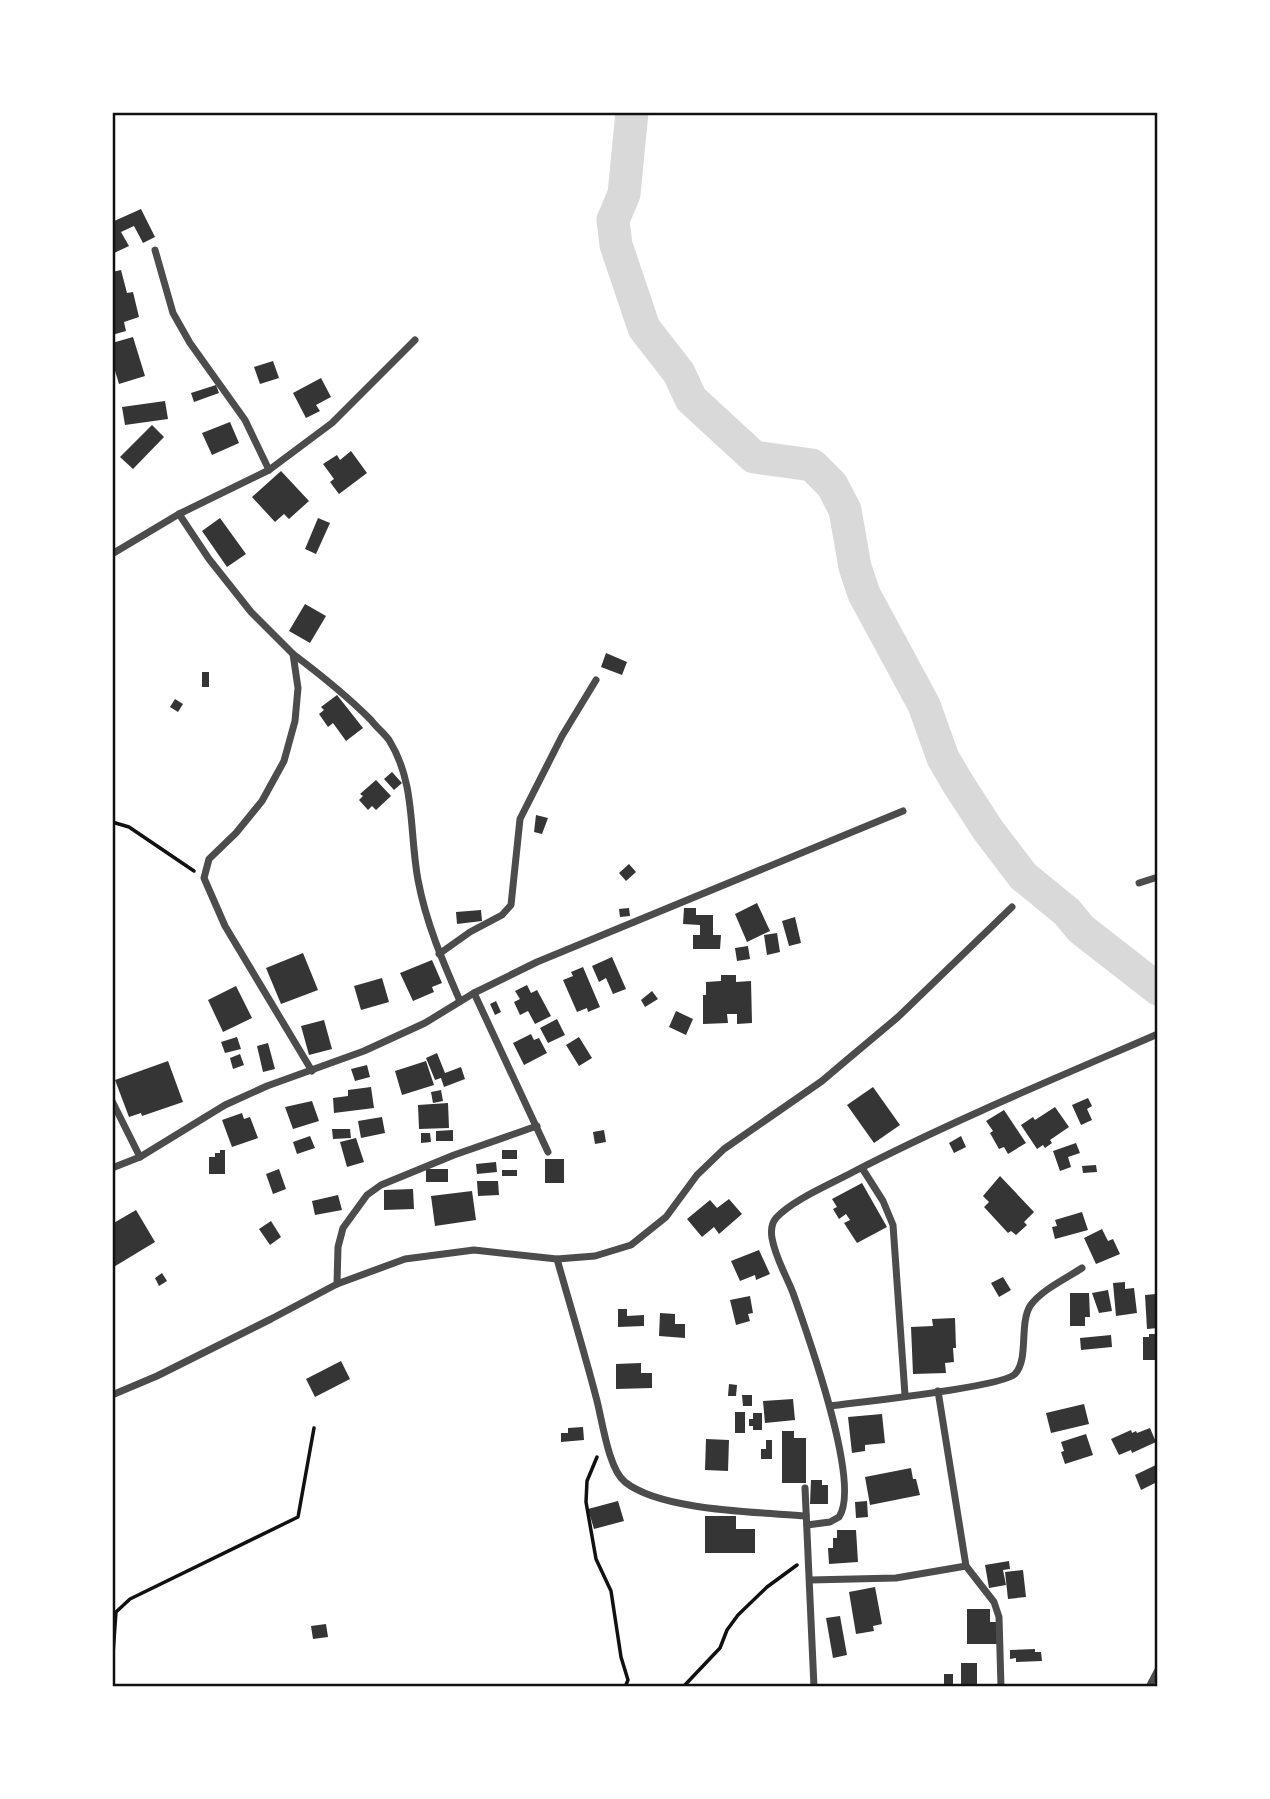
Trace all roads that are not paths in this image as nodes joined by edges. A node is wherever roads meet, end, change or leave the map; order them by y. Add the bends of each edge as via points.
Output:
1 (156, 250) dead end
2 (415, 340) dead end
3 (269, 470) junction
4 (179, 514) junction
5 (112, 554) edge
6 (293, 654) junction
7 (596, 680) dead end
8 (903, 811) dead end
9 (1158, 877) edge
10 (1139, 883) dead end
11 (1012, 907) dead end
12 (439, 954) junction
13 (474, 993) junction
14 (460, 1001) junction
15 (1158, 1034) edge
16 (312, 1070) junction
17 (112, 1101) edge
18 (537, 1126) junction
19 (548, 1152) dead end
20 (140, 1157) junction
21 (112, 1168) edge
22 (862, 1168) junction
23 (557, 1259) junction
24 (1082, 1268) dead end
25 (337, 1284) junction
26 (938, 1391) junction
27 (112, 1395) edge
28 (905, 1395) junction
29 (831, 1406) junction
30 (805, 1488) dead end
31 (806, 1516) junction
32 (807, 1525) junction
33 (966, 1566) junction
34 (810, 1580) junction
35 (1158, 1670) edge
36 (814, 1687) edge
37 (1001, 1687) edge
38 (1149, 1687) edge

1 - 3 street via 173,313 245,419
2 - 3 street via 332,423
3 - 4 street
4 - 5 street
4 - 6 street via 251,612
6 - 12 street via 342,692 388,739 408,789 418,879
6 - 16 street via 297,699 284,761 262,801 209,859 204,878 225,926
7 - 12 street via 520,819 510,905 502,915
8 - 13 street via 537,962
9 - 10 street
11 - 23 street via 898,1017 821,1081 724,1149 696,1175 651,1231 617,1250
12 - 14 street
13 - 14 street
13 - 18 street
14 - 16 street via 413,1029
15 - 22 street
16 - 20 street via 225,1105
17 - 20 street
18 - 19 street
18 - 25 street via 442,1160 367,1195 343,1228
20 - 21 street
22 - 28 street via 893,1225
22 - 29 street via 809,1195 776,1218 771,1229
23 - 25 street via 474,1250 405,1259
23 - 31 street via 622,1481 688,1505
24 - 26 street via 1031,1305 1020,1366 1014,1375
25 - 27 street
26 - 28 street
26 - 33 street
28 - 29 street
29 - 32 street via 845,1505 835,1520
30 - 31 street
31 - 32 street
32 - 34 street
33 - 34 street via 896,1578
33 - 37 street via 994,1602 999,1617
34 - 36 street
35 - 38 street

